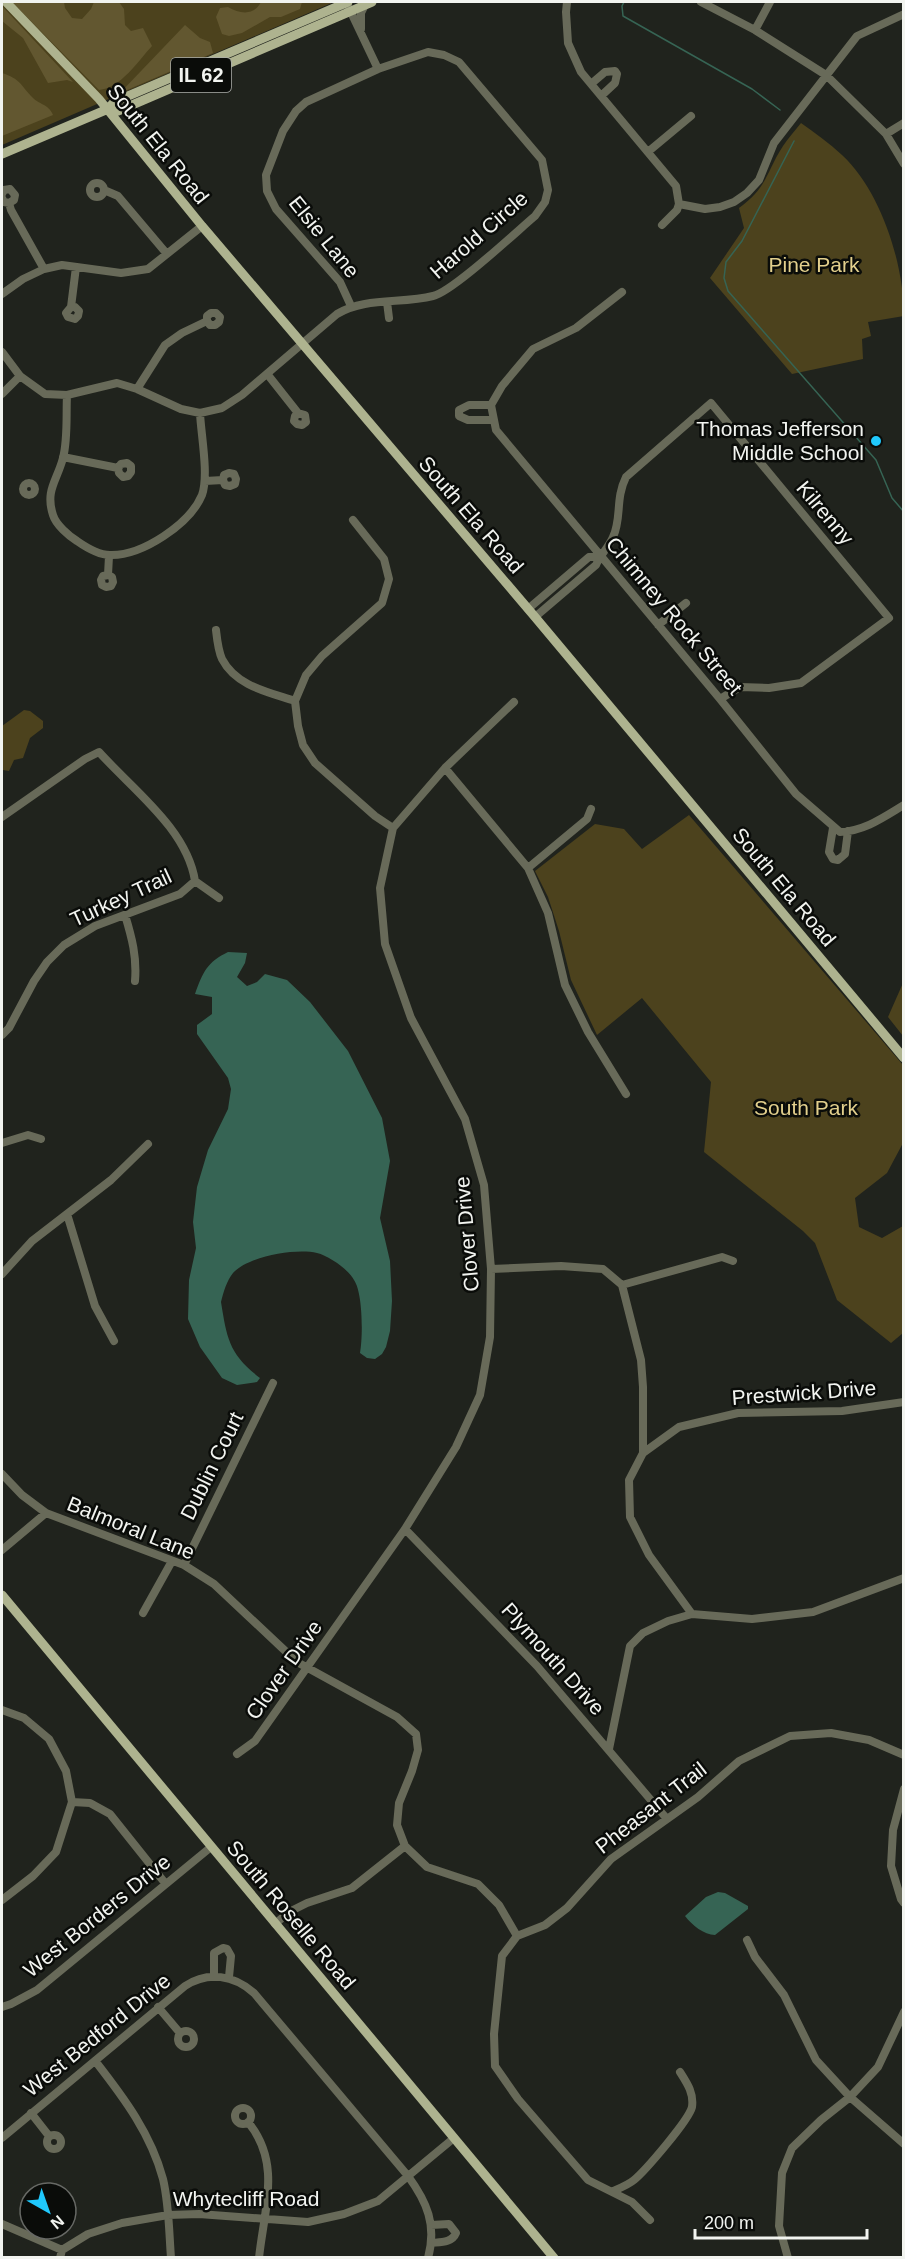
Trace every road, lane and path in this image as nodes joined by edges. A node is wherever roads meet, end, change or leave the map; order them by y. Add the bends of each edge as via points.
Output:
1 (6, 2) edge
2 (567, 2) edge
3 (701, 2) edge
4 (770, 2) edge
5 (369, 3) edge
6 (348, 5) edge
7 (903, 14) edge
8 (361, 30) junction
9 (755, 30) junction
10 (378, 69) junction
11 (826, 75) junction
12 (591, 84) junction
13 (601, 96) junction
14 (108, 110) junction
15 (690, 116) dead end
16 (903, 123) edge
17 (886, 134) junction
18 (648, 151) junction
19 (2, 154) edge
20 (903, 164) edge
21 (104, 190) dead end
22 (2, 196) edge
23 (9, 203) junction
24 (679, 204) junction
25 (662, 225) dead end
26 (202, 226) junction
27 (167, 255) junction
28 (76, 267) junction
29 (44, 268) junction
30 (622, 292) dead end
31 (2, 294) edge
32 (387, 302) junction
33 (351, 306) junction
34 (70, 307) dead end
35 (389, 318) dead end
36 (207, 321) dead end
37 (302, 345) junction
38 (2, 352) edge
39 (267, 375) junction
40 (20, 376) junction
41 (137, 388) junction
42 (2, 394) edge
43 (67, 395) junction
44 (491, 405) junction
45 (200, 413) junction
46 (298, 413) dead end
47 (492, 418) junction
48 (63, 457) junction
49 (118, 468) dead end
50 (223, 480) dead end
51 (205, 481) junction
52 (36, 490) dead end
53 (50, 493) junction
54 (353, 520) dead end
55 (109, 556) junction
56 (600, 556) junction
57 (108, 575) dead end
58 (686, 603) dead end
59 (531, 613) junction
60 (658, 625) junction
61 (216, 630) dead end
62 (720, 699) junction
63 (295, 701) junction
64 (514, 702) dead end
65 (445, 768) junction
66 (903, 805) edge
67 (591, 809) dead end
68 (2, 817) edge
69 (393, 828) junction
70 (528, 868) junction
71 (195, 881) junction
72 (219, 898) dead end
73 (125, 915) junction
74 (135, 981) dead end
75 (2, 1035) edge
76 (903, 1058) edge
77 (626, 1094) dead end
78 (41, 1139) dead end
79 (2, 1143) edge
80 (148, 1144) dead end
81 (67, 1214) junction
82 (733, 1261) dead end
83 (491, 1269) junction
84 (2, 1274) edge
85 (622, 1285) junction
86 (114, 1341) dead end
87 (273, 1383) dead end
88 (903, 1402) edge
89 (643, 1453) junction
90 (2, 1473) edge
91 (46, 1513) junction
92 (405, 1528) junction
93 (2, 1550) edge
94 (172, 1561) junction
95 (184, 1565) junction
96 (903, 1578) edge
97 (2, 1595) edge
98 (143, 1613) dead end
99 (692, 1614) junction
100 (308, 1668) junction
101 (2, 1710) edge
102 (609, 1749) junction
103 (237, 1754) dead end
104 (903, 1755) edge
105 (903, 1789) edge
106 (72, 1802) junction
107 (667, 1819) junction
108 (405, 1846) junction
109 (211, 1847) junction
110 (165, 1884) junction
111 (2, 1900) edge
112 (903, 1903) edge
113 (275, 1924) junction
114 (517, 1936) junction
115 (747, 1940) dead end
116 (214, 1977) junction
117 (226, 1977) junction
118 (2, 2007) edge
119 (158, 2007) junction
120 (903, 2013) edge
121 (180, 2033) dead end
122 (96, 2062) junction
123 (680, 2072) dead end
124 (850, 2097) junction
125 (31, 2113) junction
126 (248, 2122) dead end
127 (49, 2136) dead end
128 (2, 2138) edge
129 (454, 2138) junction
130 (903, 2144) edge
131 (408, 2176) junction
132 (613, 2191) junction
133 (168, 2216) junction
134 (263, 2218) junction
135 (650, 2220) dead end
136 (2, 2224) edge
137 (431, 2225) junction
138 (431, 2243) junction
139 (61, 2254) edge
140 (171, 2258) edge
141 (259, 2258) edge
142 (428, 2258) edge
143 (554, 2258) edge
144 (788, 2258) edge

1 - 14 main road, South Ela Road
2 - 12 street via 568,43
3 - 9 street
4 - 9 street
5 - 6 main road, IL 62
5 - 8 street via 361,13
6 - 8 street
6 - 14 main road, IL 62 via 114,102
7 - 11 street via 857,36
8 - 10 street
9 - 11 street
10 - 32 street, Harold Circle via 428,52 459,62 542,160 548,190 535,216 452,286 435,296
10 - 33 street, Elsie Lane via 306,102 296,111 283,131 266,175 267,191 276,209 340,282
11 - 17 street
11 - 24 street via 774,143 759,180 747,193 720,207 705,209
12 - 13 street
12 - 13 street via 605,72 615,71 615,83
13 - 18 street
14 - 19 main road, IL 62
14 - 26 main road, South Ela Road
15 - 18 street
16 - 17 street
17 - 20 street
18 - 24 street via 676,186
21 - 27 street via 118,196
22 - 23 street
22 - 23 street via 7,189 14,192 15,198
23 - 29 street
24 - 25 street
26 - 27 street
26 - 37 main road, South Ela Road
27 - 28 street via 148,269 121,273
28 - 29 street
28 - 34 street
29 - 31 street
30 - 44 street via 576,328 533,349
32 - 33 street, Harold Circle
32 - 35 street
33 - 37 street, Harold Circle
36 - 41 street via 165,345
37 - 39 street, Harold Circle
37 - 59 main road, South Ela Road
38 - 40 street
39 - 45 street, Harold Circle via 222,408
39 - 46 street
40 - 42 street
40 - 43 street via 45,394
41 - 43 street via 117,383
41 - 45 street via 181,409
43 - 48 street
44 - 47 street
44 - 47 street via 464,406 459,416 468,420
45 - 51 street
47 - 56 street, Chimney Rock Street via 496,430
48 - 49 street
48 - 53 street
50 - 51 street
51 - 55 street via 190,513 169,533 143,548
52 - 53 street
53 - 55 street via 53,517 70,536
54 - 63 street via 384,559 389,579 382,603 322,656 306,675
55 - 57 street
56 - 59 street via 596,566
56 - 60 street, Chimney Rock Street
56 - 62 street, Kilrenny via 613,538 620,490 626,477 711,403 889,618 801,683 740,687
58 - 60 street
59 - 76 main road, South Ela Road
60 - 62 street, Chimney Rock Street
61 - 63 street via 221,657 235,678
62 - 66 street, Chimney Rock Street via 796,794 841,830 873,824
63 - 69 street via 303,746 315,763
64 - 65 street, Clover Drive
65 - 69 street, Clover Drive
65 - 70 street
67 - 70 street via 587,819
68 - 71 street via 99,752 182,843
69 - 83 street, Clover Drive via 380,888 385,944 411,1018 465,1119 484,1185
70 - 77 street via 548,913 565,985
71 - 72 street
71 - 73 street, Turkey Trail via 180,894
73 - 74 street via 134,945
73 - 75 street, Turkey Trail via 95,926 64,945 47,962
78 - 79 street via 28,1135
80 - 81 street
81 - 84 street via 32,1241
81 - 86 street via 95,1306
82 - 85 street via 722,1257
83 - 85 street via 603,1269
83 - 92 street, Clover Drive via 490,1337 480,1395 456,1447
85 - 89 street via 641,1360
87 - 95 street, Dublin Court
88 - 89 street, Prestwick Drive via 842,1411 738,1413 680,1427
89 - 99 street via 629,1480 630,1517 649,1555
90 - 91 street, Balmoral Lane
91 - 93 street
91 - 94 street, Balmoral Lane
92 - 100 street, Clover Drive
92 - 102 street, Plymouth Drive via 537,1666
94 - 95 street, Balmoral Lane
94 - 98 street
95 - 100 street, Balmoral Lane via 214,1584
96 - 99 street via 813,1612 752,1619
97 - 109 main road, South Roselle Road
99 - 102 street via 643,1633 630,1646
100 - 103 street, Clover Drive via 255,1741
100 - 108 street, Balmoral Lane via 397,1716 416,1734 418,1750 399,1803 397,1826
101 - 106 street via 24,1718 49,1739 66,1771
102 - 107 street, Plymouth Drive
104 - 107 street, Pheasant Trail via 869,1740 831,1733 790,1736 739,1761
105 - 112 street via 893,1830 891,1866
106 - 110 street via 90,1803 110,1814
106 - 111 street via 56,1852
107 - 114 street, Pheasant Trail via 611,1859 567,1908 545,1925
108 - 113 street via 352,1888 308,1903
108 - 114 street via 427,1867 478,1884 499,1905
109 - 110 street, West Borders Drive
109 - 113 main road, South Roselle Road
110 - 118 street, West Borders Drive via 37,1990
113 - 129 main road, South Roselle Road
114 - 132 street via 502,1956 494,2034 495,2066 518,2099 588,2180
115 - 124 street via 784,1995 816,2060
116 - 117 street, West Bedford Drive
116 - 117 street via 214,1953 223,1948 231,1956
116 - 119 street, West Bedford Drive via 191,1982
117 - 131 street via 254,1993
119 - 121 street
119 - 122 street, West Bedford Drive
120 - 124 street via 878,2067
122 - 125 street, West Bedford Drive
122 - 133 street via 130,2106 152,2148 163,2179
123 - 132 street via 691,2089 692,2108 665,2147 633,2181
124 - 130 street
124 - 144 street via 792,2148 782,2173 779,2226
125 - 127 street
125 - 128 street, West Bedford Drive
126 - 134 street via 259,2136 269,2164
129 - 131 street, Whytecliff Road
129 - 143 main road, South Roselle Road
131 - 134 street, Whytecliff Road via 378,2201 344,2214 308,2222
131 - 137 street via 422,2196
132 - 135 street via 632,2202
133 - 134 street, Whytecliff Road
133 - 139 street, Whytecliff Road via 122,2223 88,2234
133 - 140 street
134 - 141 street
136 - 139 street
137 - 138 street
137 - 138 street via 449,2224 456,2233 448,2241
138 - 142 street

